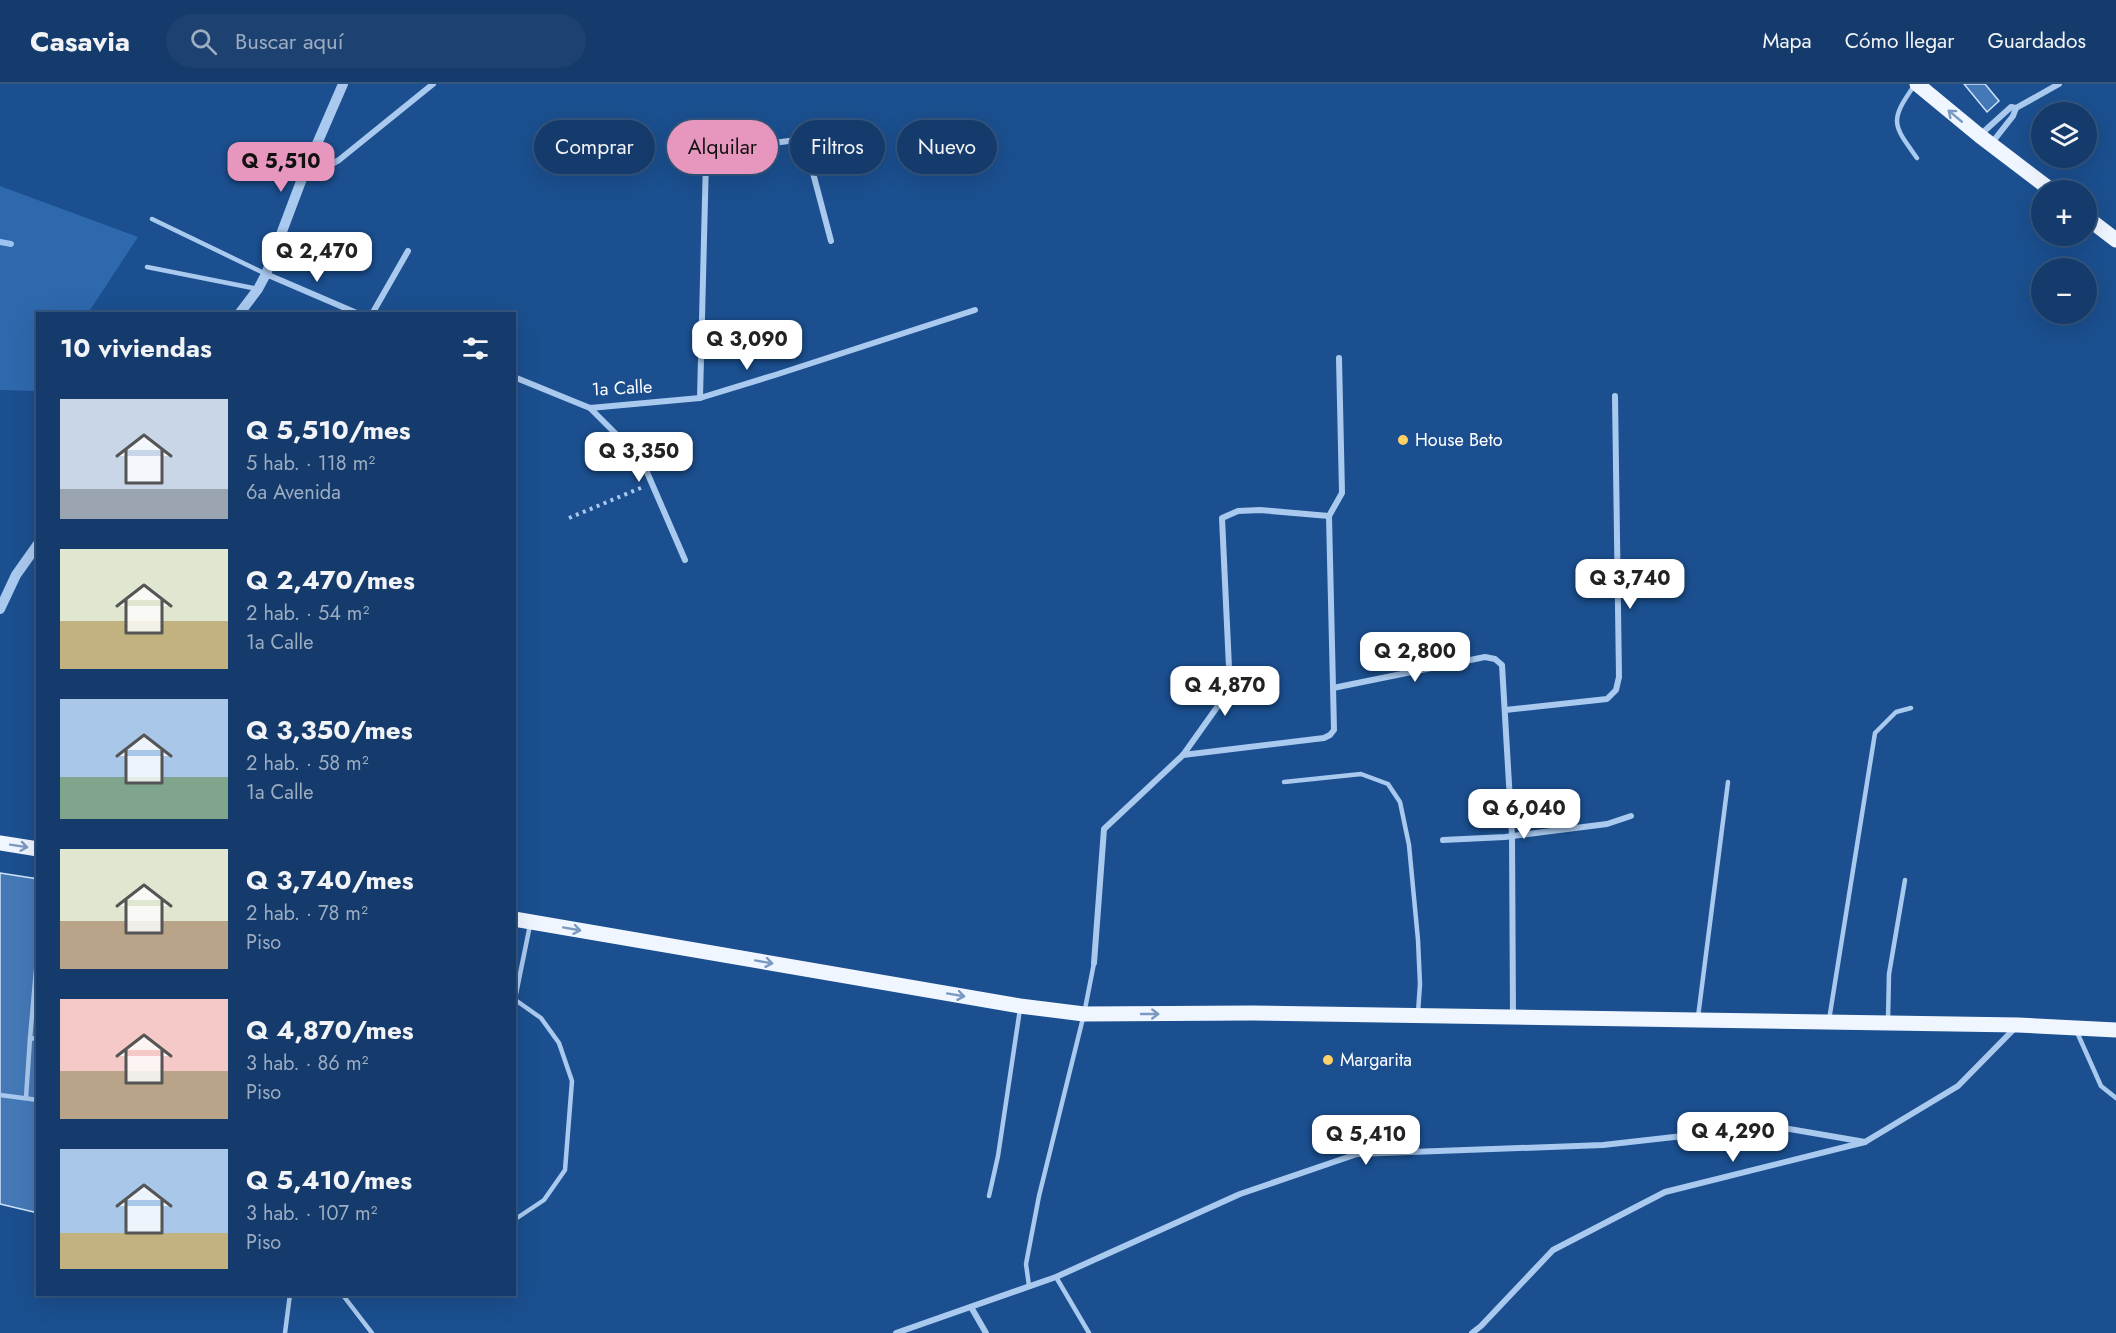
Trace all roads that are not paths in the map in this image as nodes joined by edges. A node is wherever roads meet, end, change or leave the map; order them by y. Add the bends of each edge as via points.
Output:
1 (343, 84) edge
2 (434, 84) edge
3 (1917, 84) edge
4 (2059, 84) edge
5 (2016, 108) junction
6 (1985, 140) junction
7 (1917, 158) dead end
8 (303, 176) junction
9 (2038, 180) edge
10 (152, 219) dead end
11 (2097, 226) edge
12 (2116, 240) edge
13 (831, 241) dead end
14 (408, 251) dead end
15 (147, 267) dead end
16 (266, 274) junction
17 (258, 289) junction
18 (975, 310) dead end
19 (241, 312) edge
20 (353, 312) edge
21 (373, 312) edge
22 (1339, 358) dead end
23 (516, 378) edge
24 (1615, 396) dead end
25 (700, 398) junction
26 (590, 408) junction
27 (1329, 516) junction
28 (36, 547) edge
29 (685, 560) dead end
30 (0, 609) edge
31 (1333, 688) junction
32 (1911, 708) dead end
33 (1505, 710) junction
34 (1183, 755) junction
35 (1284, 782) dead end
36 (1728, 782) dead end
37 (1631, 816) dead end
38 (1512, 835) junction
39 (1443, 840) dead end
40 (0, 843) edge
41 (36, 849) edge
42 (1905, 880) dead end
43 (516, 919) edge
44 (531, 921) junction
45 (1094, 963) joint
46 (36, 970) dead end
47 (516, 994) edge
48 (516, 1000) edge
49 (1020, 1006) junction
50 (1084, 1014) junction
51 (1417, 1016) junction
52 (1513, 1017) junction
53 (1698, 1020) junction
54 (1829, 1022) junction
55 (1888, 1023) junction
56 (2018, 1025) junction
57 (2075, 1028) junction
58 (2116, 1030) edge
59 (30, 1038) junction
60 (36, 1039) edge
61 (0, 1095) edge
62 (26, 1098) junction
63 (2116, 1098) edge
64 (36, 1100) edge
65 (1865, 1142) junction
66 (989, 1196) dead end
67 (516, 1219) edge
68 (1056, 1277) junction
69 (1029, 1286) junction
70 (290, 1296) edge
71 (344, 1296) edge
72 (971, 1307) junction
73 (285, 1333) edge
74 (372, 1333) edge
75 (896, 1333) edge
76 (986, 1333) edge
77 (1089, 1333) edge
78 (1472, 1333) edge

1 - 8 street
2 - 8 street via 339,160
6 -> 3 main road
3 - 7 lane via 1897,115 1898,132
4 - 5 street
5 - 6 street via 2013,116
5 - 6 street via 2007,110
6 - 9 main road
8 - 16 street
10 - 16 lane
11 - 12 main road
13 - 25 street via 804,139 708,154
14 - 21 street
15 - 17 lane
16 - 17 street
16 - 20 street
17 - 19 street
18 - 25 street, 1a Calle
22 - 27 street via 1342,493
23 - 26 street, 1a Calle
24 - 33 street via 1619,677 1616,690 1607,699
25 - 26 street, 1a Calle
26 - 29 street via 633,451 653,483
27 - 31 street
27 - 34 street via 1260,510 1238,511 1222,518 1230,689
28 - 30 street via 16,575
31 - 33 street via 1485,657 1502,665
31 - 34 street via 1334,730 1324,738
32 - 54 lane via 1896,712 1875,733
33 - 38 street
34 - 45 street via 1104,829
35 - 51 lane via 1361,774 1388,784 1400,802 1409,845 1418,940
36 - 53 lane
37 - 38 street via 1607,824
38 - 39 street
38 - 52 street
40 -> 41 main road
42 - 55 lane via 1889,974
43 - 44 main road
44 - 47 lane
44 -> 49 main road
45 - 50 lane
46 - 59 lane
48 - 67 lane via 541,1018 559,1043 572,1081 565,1170 544,1200
49 - 50 main road
49 - 66 lane
50 -> 51 main road
50 - 69 lane via 1039,1196 1026,1264
51 - 52 main road
52 - 53 main road
53 - 54 main road
54 - 55 main road
55 - 56 main road
56 - 57 main road
56 - 65 street via 1958,1086
57 - 58 main road
57 - 63 lane via 2101,1086
59 - 60 lane
59 - 62 lane
61 - 62 lane
62 - 64 lane
65 - 68 street via 1772,1126 1603,1145 1357,1154 1240,1194
65 - 78 street via 1665,1192 1553,1250
68 - 69 street
68 - 77 lane
69 - 72 street
70 - 73 lane
71 - 74 lane
72 - 75 street
72 - 76 street

